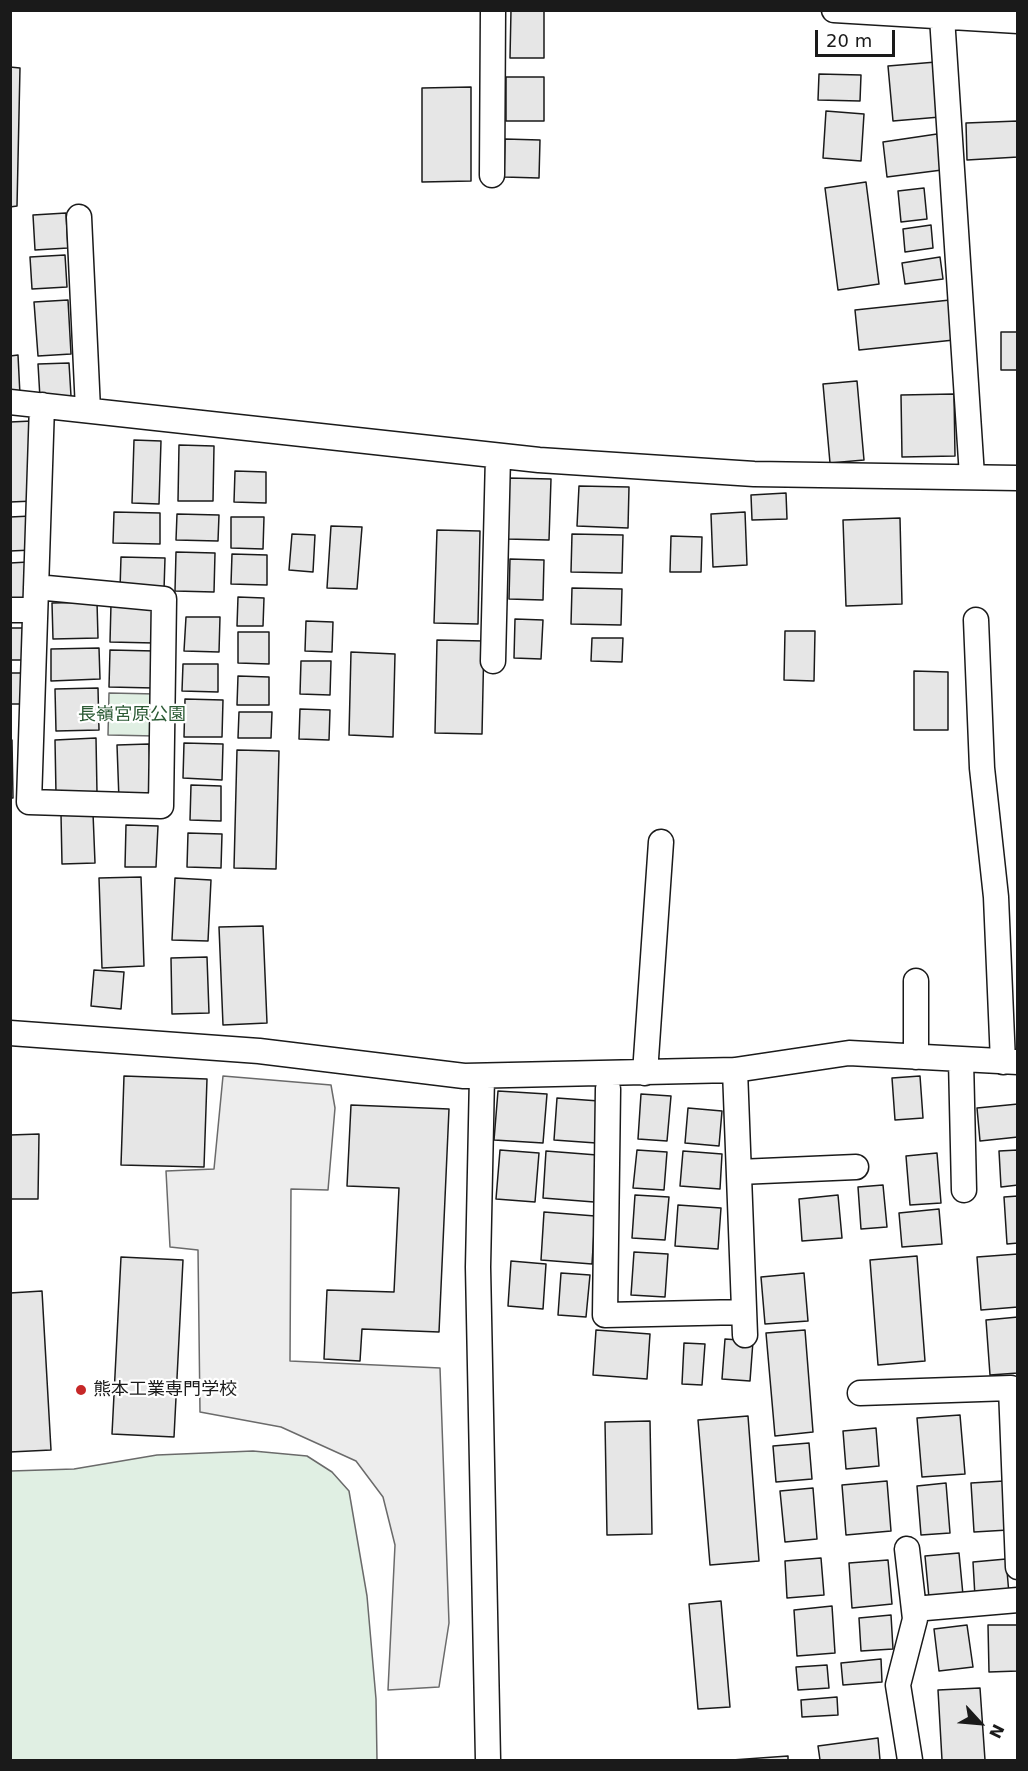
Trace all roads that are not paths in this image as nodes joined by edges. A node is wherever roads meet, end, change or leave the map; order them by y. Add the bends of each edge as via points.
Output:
1 (492, 10) edge
2 (834, 10) edge
3 (942, 17) junction
4 (1017, 21) edge
5 (492, 175) dead end
6 (79, 217) dead end
7 (10, 402) edge
8 (42, 405) junction
9 (88, 410) junction
10 (498, 456) junction
11 (972, 476) junction
12 (1017, 478) edge
13 (36, 599) junction
14 (10, 610) edge
15 (976, 620) dead end
16 (493, 661) dead end
17 (661, 842) dead end
18 (916, 981) dead end
19 (10, 1033) edge
20 (916, 1057) junction
21 (961, 1060) junction
22 (1010, 1062) edge
23 (735, 1070) junction
24 (645, 1073) junction
25 (482, 1076) junction
26 (608, 1089) dead end
27 (856, 1167) dead end
28 (739, 1172) junction
29 (964, 1191) dead end
30 (860, 1393) dead end
31 (907, 1549) dead end
32 (1017, 1567) edge
33 (1017, 1600) edge
34 (914, 1609) junction
35 (488, 1761) edge
36 (910, 1761) edge

1 - 5 street
2 - 3 street
3 - 4 street
3 - 11 street
6 - 9 street
7 - 8 street
8 - 9 street
8 - 13 street
9 - 10 street
10 - 11 street via 754,474
10 - 16 street
11 - 12 street
13 - 13 street via 164,599 162,806 29,802
13 - 14 street
15 - 22 street via 981,768
17 - 24 street
18 - 20 street
19 - 25 street via 259,1051
20 - 21 street
20 - 23 street via 849,1053
21 - 22 street
21 - 29 street
23 - 24 street
23 - 28 street
24 - 25 street
25 - 35 street via 478,1267
26 - 28 street via 605,1315 745,1323
27 - 28 street
30 - 32 street via 1011,1388
31 - 34 street
33 - 34 street
34 - 36 street via 915,1619 898,1685

